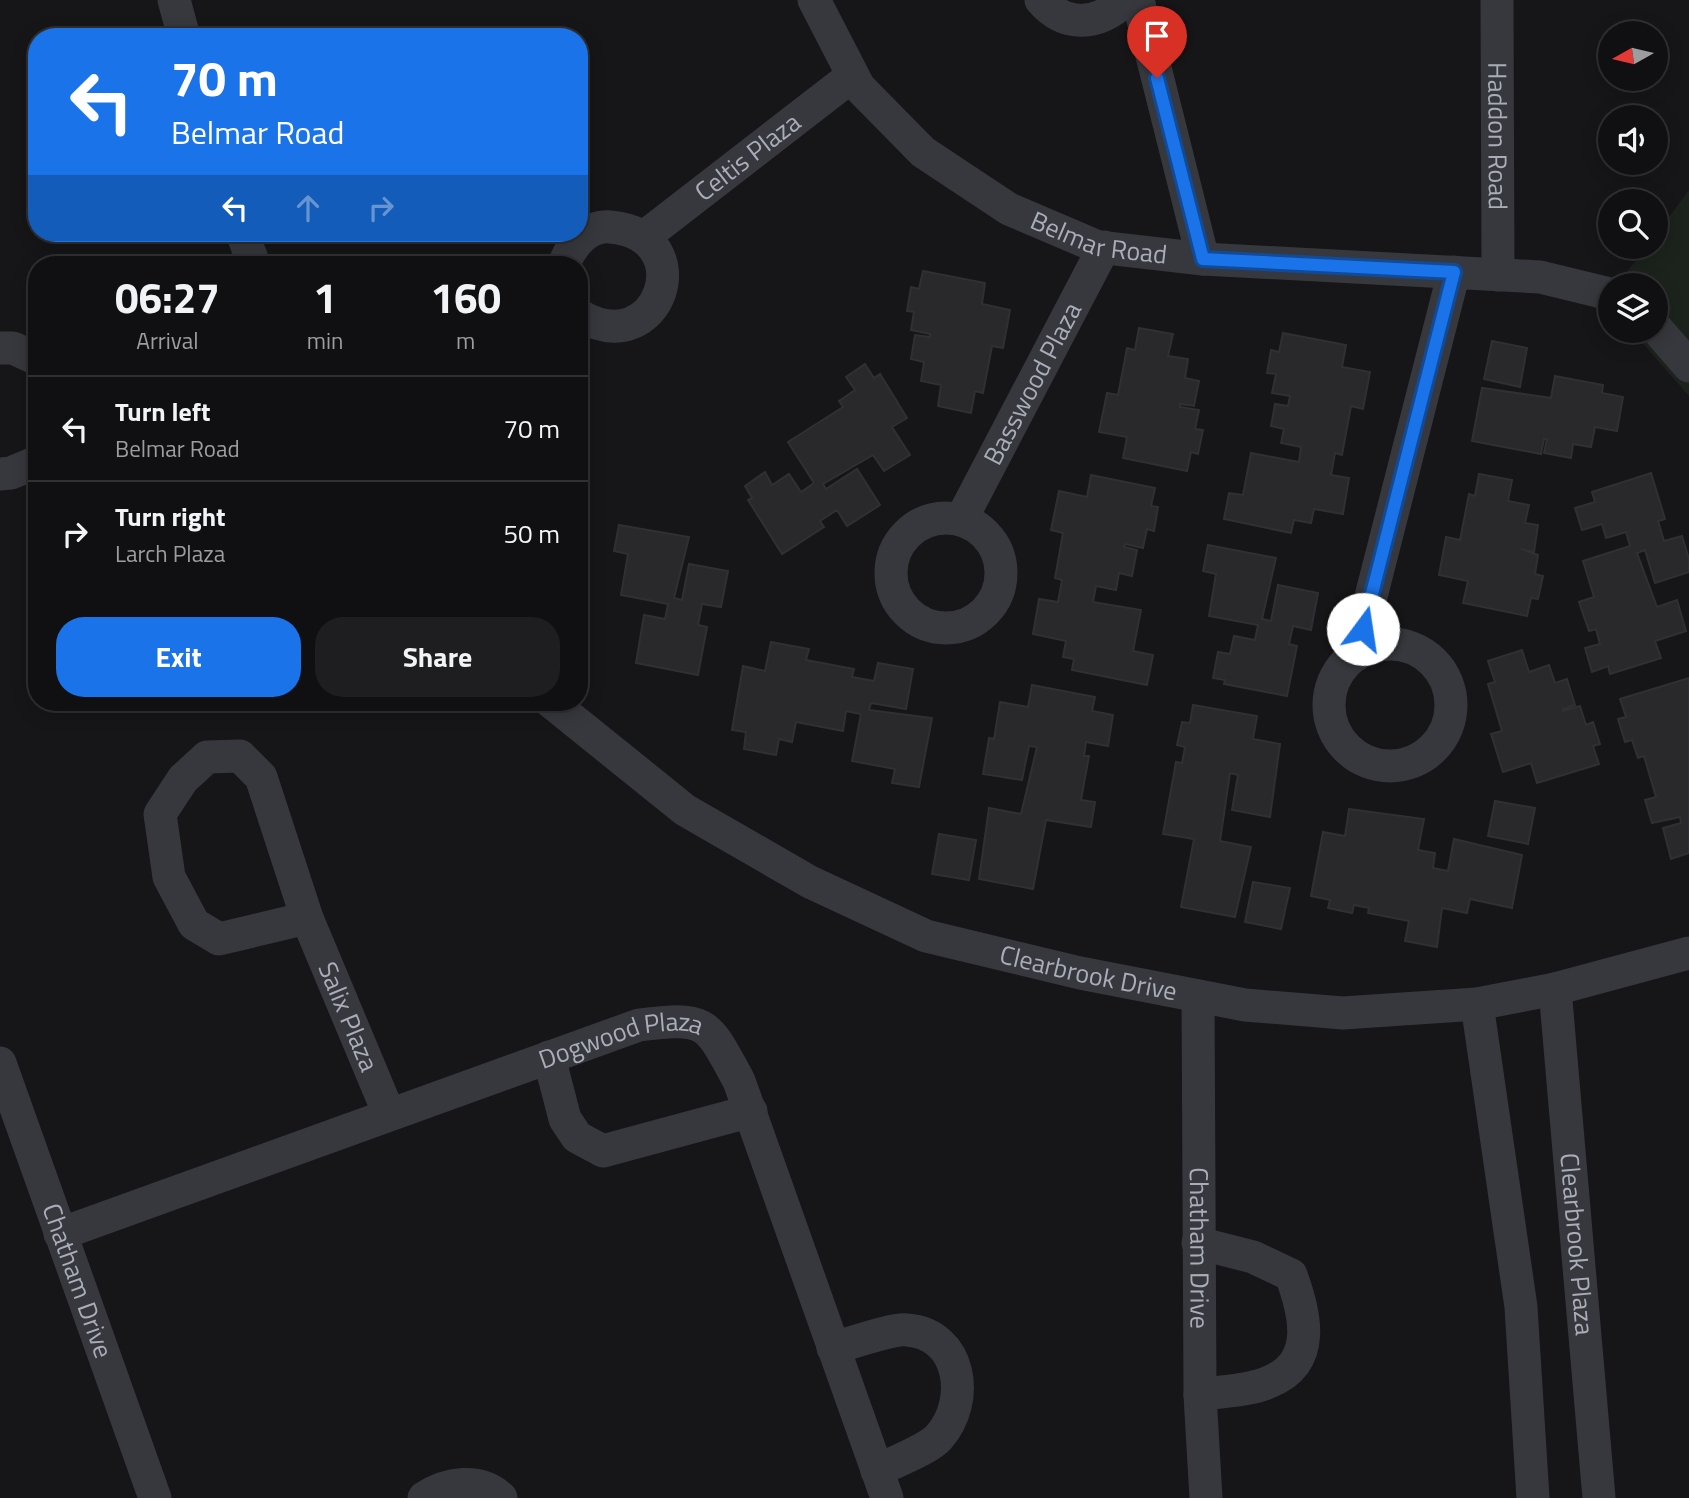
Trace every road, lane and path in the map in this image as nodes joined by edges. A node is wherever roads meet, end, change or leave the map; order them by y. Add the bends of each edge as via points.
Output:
1 (174, 0) edge
2 (814, 0) edge
3 (1041, 0) edge
4 (1125, 0) edge
5 (1138, 0) edge
6 (1497, 0) edge
7 (182, 28) edge
8 (852, 76) junction
9 (588, 232) edge
10 (644, 237) junction
11 (1104, 247) junction
12 (1203, 259) junction
13 (1454, 272) junction
14 (1498, 275) junction
15 (1598, 291) edge
16 (588, 320) edge
17 (1668, 342) edge
18 (0, 348) edge
19 (28, 355) edge
20 (1689, 366) edge
21 (28, 466) edge
22 (0, 474) edge
23 (961, 520) dead end
24 (1356, 655) dead end
25 (562, 711) edge
26 (307, 918) junction
27 (1689, 953) edge
28 (1555, 989) junction
29 (1198, 996) junction
30 (1478, 1004) junction
31 (549, 1057) junction
32 (0, 1063) edge
33 (751, 1111) junction
34 (389, 1114) junction
35 (60, 1234) junction
36 (1198, 1243) junction
37 (833, 1348) junction
38 (1199, 1395) junction
39 (882, 1484) edge
40 (145, 1497) edge
41 (424, 1498) edge
42 (501, 1498) edge
43 (1206, 1498) edge
44 (1534, 1498) edge
45 (1599, 1498) edge

1 - 7 street
2 - 8 street, Belmar Road
3 - 4 street via 1053,13 1074,21 1111,14
5 - 12 street
6 - 14 street, Haddon Road
8 - 10 street, Celtis Plaza
8 - 11 street, Belmar Road via 923,152 1009,209
9 - 10 street via 605,226 632,229
10 - 16 street via 659,254 664,275 660,296 648,313 620,327 598,326
11 - 12 street, Belmar Road
11 - 23 street, Basswood Plaza
12 - 13 street, Belmar Road
13 - 14 street, Belmar Road
13 - 24 street
14 - 15 street, Belmar Road via 1540,277
17 - 20 street
18 - 19 street
21 - 22 street
25 - 29 street, Clearbrook Drive via 685,810 810,883 926,936
26 - 26 street, Salix Plaza via 261,777 240,756 207,757 183,779 160,814 169,877 194,924 219,939
26 - 34 street, Salix Plaza
27 - 28 street, Clearbrook Drive
28 - 30 street, Clearbrook Drive
28 - 45 street, Clearbrook Plaza
29 - 30 street, Clearbrook Drive via 1343,1013
29 - 36 street, Chatham Drive
30 - 44 street via 1521,1307
31 - 33 street, Dogwood Plaza via 639,1026 680,1020 704,1026 721,1046
31 - 33 street via 565,1119 577,1137 603,1151
31 - 34 street, Dogwood Plaza
32 - 35 street, Chatham Drive
33 - 37 street, Dogwood Plaza
34 - 35 street, Dogwood Plaza
35 - 40 street, Chatham Drive
36 - 38 street, Chatham Drive
36 - 38 street via 1253,1257 1291,1275 1304,1309 1304,1344 1293,1364 1269,1382
37 - 39 street, Dogwood Plaza
37 - 39 street via 906,1329 937,1341 956,1367 958,1408 938,1439
38 - 43 street, Chatham Drive
41 - 42 street via 448,1485 472,1484

